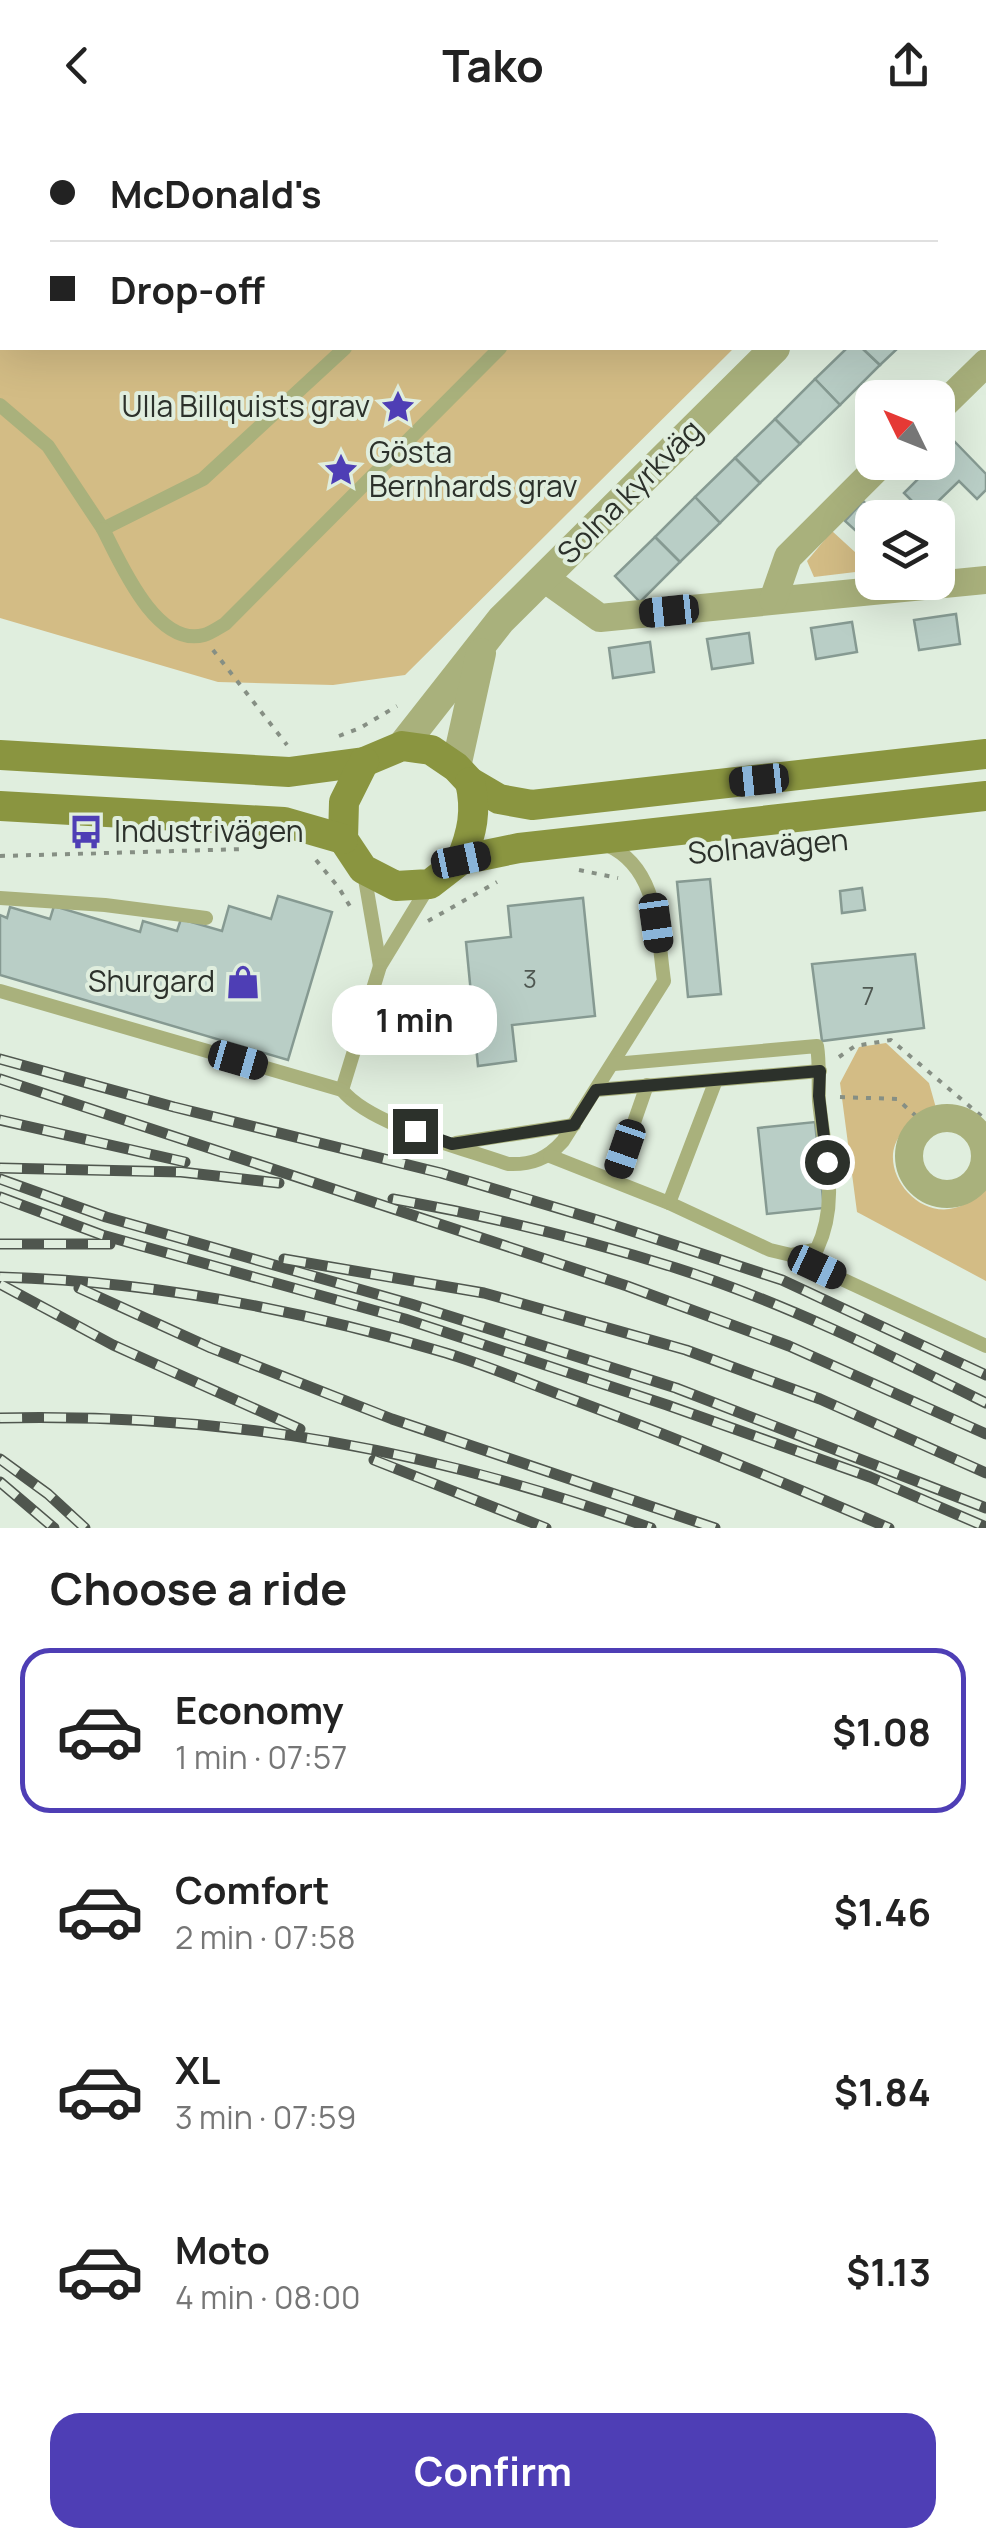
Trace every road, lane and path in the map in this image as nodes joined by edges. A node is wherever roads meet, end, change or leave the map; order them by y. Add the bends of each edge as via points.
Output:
1 (343, 350) edge
2 (498, 350) edge
3 (774, 350) edge
4 (986, 363) edge
5 (955, 393) edge
6 (0, 405) edge
7 (865, 480) edge
8 (103, 529) junction
9 (544, 578) junction
10 (986, 580) edge
11 (773, 600) junction
12 (202, 636) junction
13 (486, 637) junction
14 (402, 746) junction
15 (289, 748) dead end
16 (7, 754) edge
17 (986, 754) edge
18 (364, 762) junction
19 (463, 774) junction
20 (986, 796) edge
21 (2, 805) edge
22 (343, 838) junction
23 (244, 849) dead end
24 (579, 854) junction
25 (0, 856) edge
26 (307, 856) dead end
27 (461, 860) junction
28 (363, 869) junction
29 (639, 869) junction
30 (501, 880) dead end
31 (430, 884) junction
32 (0, 898) edge
33 (374, 917) junction
34 (206, 918) dead end
35 (411, 919) junction
36 (380, 966) junction
37 (0, 991) edge
38 (614, 1064) junction
39 (820, 1071) junction
40 (716, 1080) junction
41 (647, 1085) junction
42 (342, 1090) junction
43 (596, 1090) junction
44 (819, 1096) junction
45 (986, 1120) edge
46 (926, 1124) junction
47 (574, 1125) junction
48 (452, 1144) junction
49 (986, 1151) edge
50 (550, 1156) junction
51 (614, 1180) junction
52 (669, 1203) junction
53 (792, 1255) junction
54 (986, 1346) edge

1 - 8 lane via 203,479
2 - 12 lane via 225,624
3 - 9 street, Solna kyrkväg
4 - 5 street
6 - 8 lane via 48,446
7 - 11 street via 788,557
8 - 12 lane via 158,619 178,634
9 - 11 street via 600,618
9 - 13 street, Solna kyrkväg
10 - 11 street
12 - 15 path
13 - 14 street, Solna kyrkväg
13 - 19 street, Solna kyrkväg via 472,688
14 - 18 main road
14 - 19 main road via 431,750
16 - 18 main road via 288,772
17 - 19 main road via 532,805 498,798
18 - 22 main road via 344,802
19 - 27 main road via 474,802
20 - 24 main road, Solnavägen
21 - 22 main road via 284,822
22 - 28 main road
23 - 25 path
24 - 27 main road, Solnavägen
24 - 29 lane via 625,853
24 - 29 path via 622,879
26 - 33 path via 340,888 345,904
27 - 31 main road, Solnavägen
28 - 31 main road via 396,886
28 - 33 lane
29 - 38 lane via 651,894 664,981
30 - 35 path via 432,922
31 - 35 lane
32 - 34 lane
33 - 36 lane
35 - 36 lane
36 - 42 lane
37 - 42 lane
38 - 39 lane via 817,1046
38 - 43 lane
39 - 40 lane
39 - 44 lane
39 - 45 path via 856,1046 891,1040
40 - 41 lane
40 - 52 lane
41 - 43 lane
41 - 51 lane
42 - 48 lane via 354,1106
43 - 47 lane
44 - 46 path via 897,1099
44 - 53 lane via 832,1195 817,1249
46 - 49 street via 958,1119 982,1138
46 - 49 street via 914,1136 909,1161 913,1174 935,1192 969,1187
47 - 48 lane
47 - 50 lane
48 - 50 lane via 508,1164
50 - 51 lane
51 - 52 lane
52 - 53 lane
53 - 54 lane

